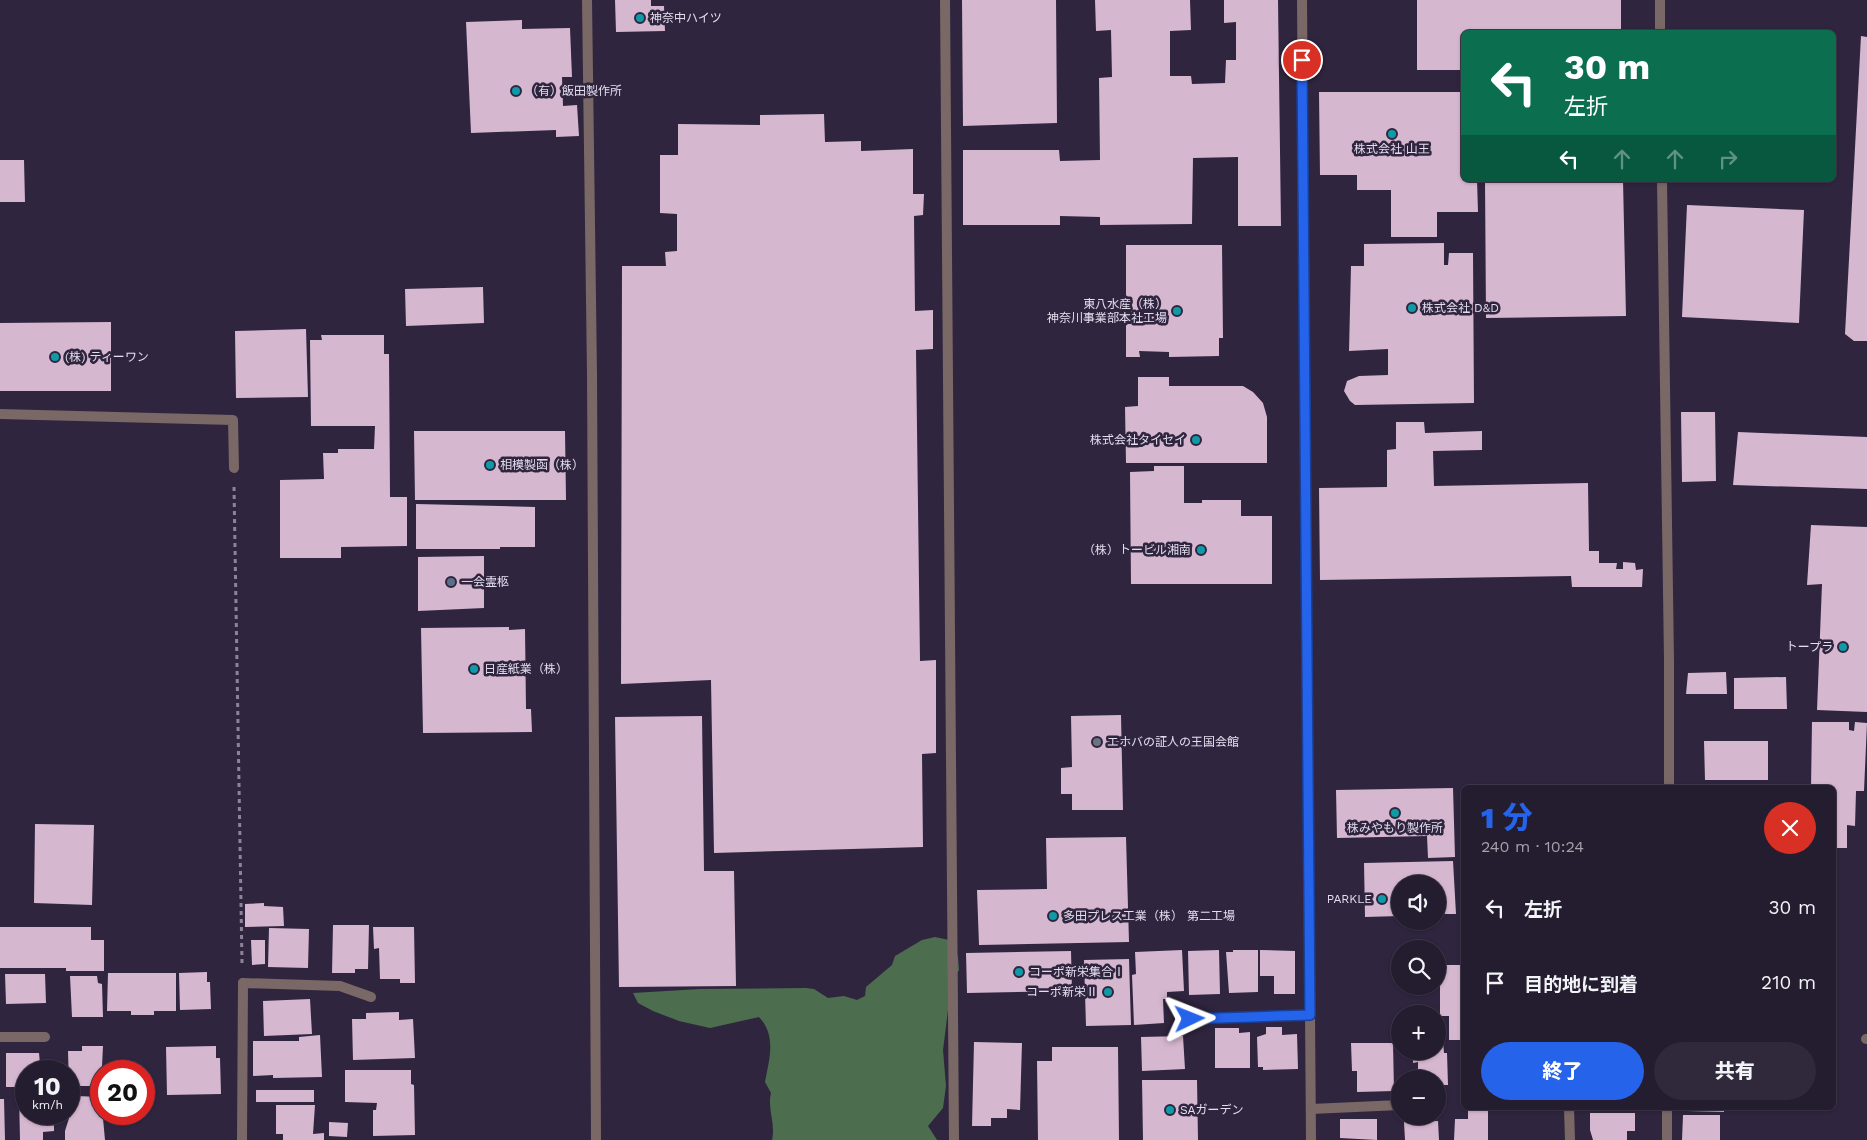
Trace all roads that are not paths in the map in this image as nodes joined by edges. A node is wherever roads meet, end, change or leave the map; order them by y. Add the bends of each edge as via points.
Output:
1 (587, 0) edge
2 (945, 0) edge
3 (1302, 0) edge
4 (1660, 0) edge
5 (1660, 30) edge
6 (1662, 182) edge
7 (0, 414) edge
8 (234, 468) road end
9 (1668, 785) edge
10 (371, 996) dead end
11 (1310, 1015) junction
12 (1190, 1019) dead end
13 (0, 1037) edge
14 (45, 1037) dead end
15 (1391, 1105) edge
16 (1311, 1109) junction
17 (1570, 1110) edge
18 (1667, 1110) edge
19 (242, 1140) edge
20 (596, 1140) edge
21 (954, 1140) edge
22 (1311, 1140) edge
23 (1570, 1140) edge
24 (1667, 1140) edge

1 - 20 street
2 - 21 street
3 - 11 street
4 - 5 street
6 - 9 street
7 - 8 street via 233,420
10 - 19 street via 340,986 242,983
11 - 12 street
11 - 16 street
13 - 14 street
15 - 16 street
16 - 22 street
17 - 23 street
18 - 24 street

